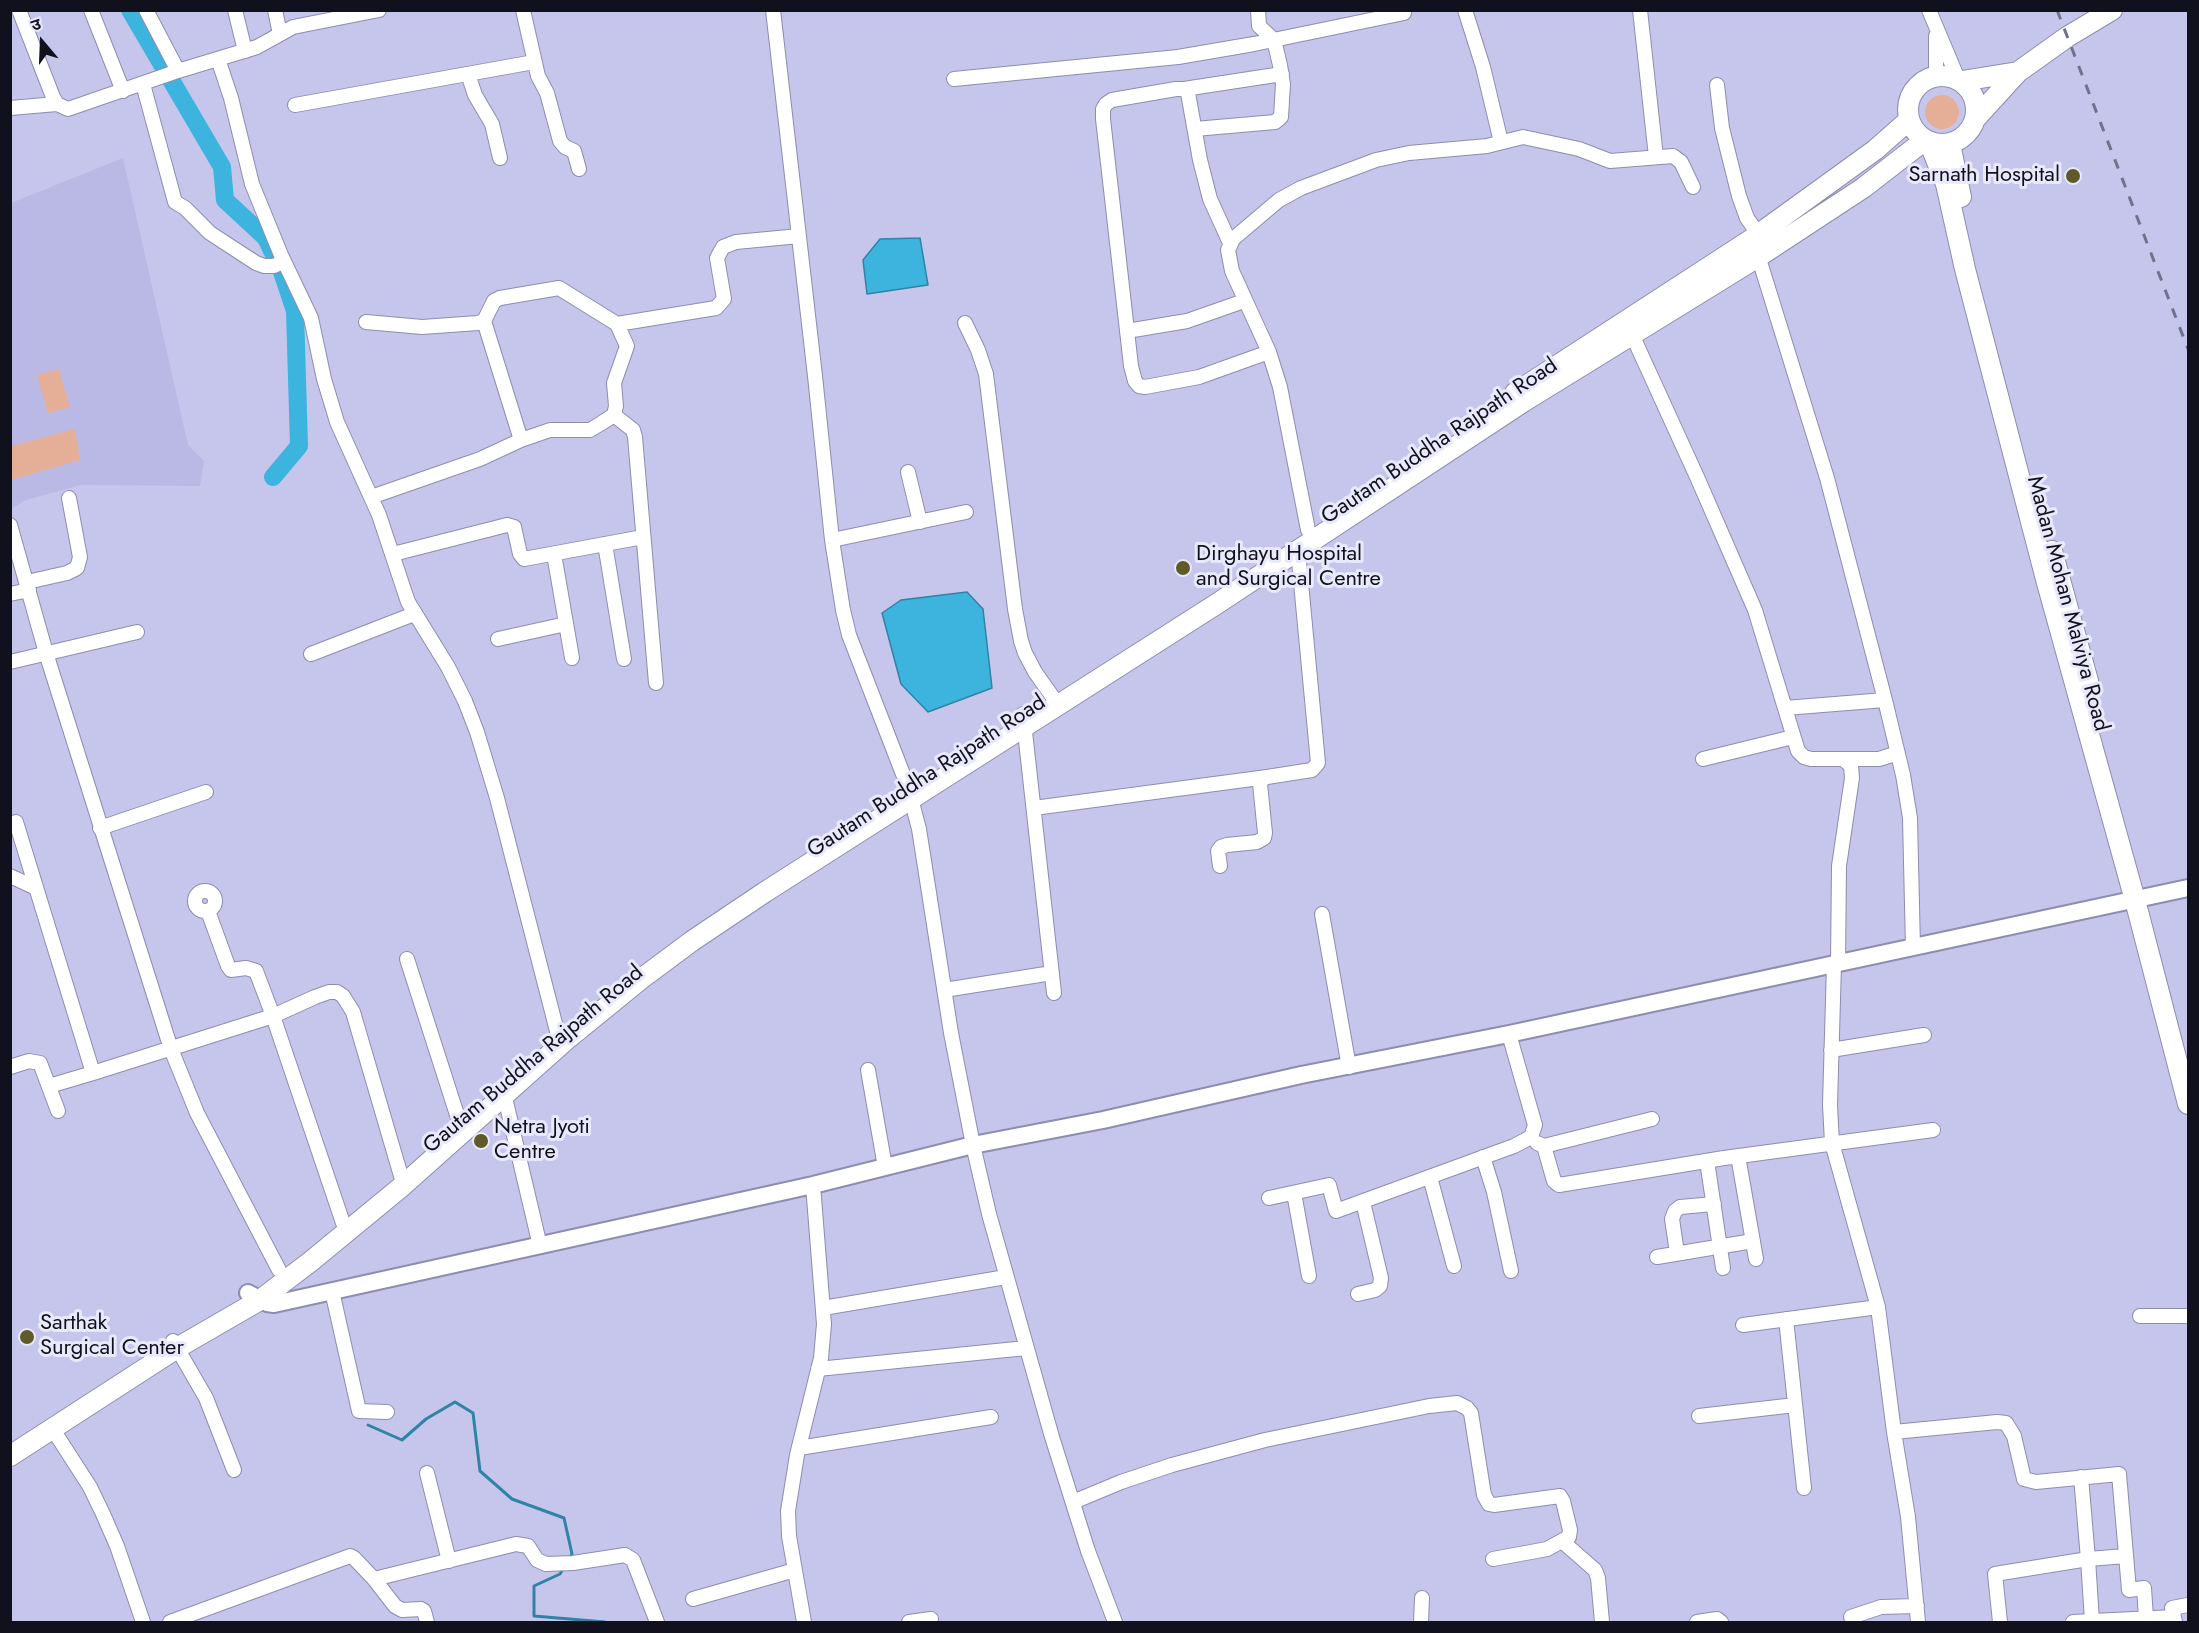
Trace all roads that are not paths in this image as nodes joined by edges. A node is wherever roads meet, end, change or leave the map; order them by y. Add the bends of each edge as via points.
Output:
1 (20, 10) edge
2 (91, 10) edge
3 (146, 10) edge
4 (235, 10) edge
5 (275, 10) edge
6 (378, 10) edge
7 (523, 10) edge
8 (773, 10) edge
9 (1258, 10) edge
10 (1465, 10) edge
11 (1640, 10) edge
12 (1929, 10) edge
13 (2112, 10) edge
14 (1404, 13) dead end
15 (1936, 30) junction
16 (280, 34) junction
17 (1274, 40) junction
18 (245, 51) junction
19 (218, 59) junction
20 (534, 62) junction
21 (176, 71) junction
22 (2018, 72) junction
23 (468, 74) junction
24 (1282, 74) junction
25 (1935, 76) junction
26 (954, 79) dead end
27 (1960, 80) junction
28 (143, 84) junction
29 (1717, 85) dead end
30 (1184, 89) junction
31 (123, 91) junction
32 (57, 104) junction
33 (296, 105) dead end
34 (10, 108) edge
35 (1976, 118) junction
36 (1909, 120) junction
37 (1195, 129) junction
38 (1927, 141) junction
39 (1501, 142) junction
40 (1950, 144) junction
41 (1656, 157) junction
42 (500, 158) dead end
43 (579, 169) dead end
44 (1693, 187) dead end
45 (799, 236) junction
46 (1230, 243) junction
47 (1756, 243) junction
48 (280, 263) junction
49 (1244, 301) junction
50 (484, 321) junction
51 (366, 322) dead end
52 (965, 323) dead end
53 (617, 324) junction
54 (1628, 328) junction
55 (1127, 331) junction
56 (1269, 352) junction
57 (614, 415) junction
58 (521, 440) junction
59 (908, 472) dead end
60 (371, 497) junction
61 (69, 498) dead end
62 (966, 512) dead end
63 (920, 522) junction
64 (10, 525) edge
65 (1308, 530) junction
66 (643, 537) junction
67 (832, 540) junction
68 (604, 544) junction
69 (1298, 551) junction
70 (393, 554) junction
71 (554, 554) junction
72 (28, 586) junction
73 (10, 594) edge
74 (414, 614) junction
75 (566, 624) junction
76 (137, 632) dead end
77 (498, 639) dead end
78 (46, 653) junction
79 (311, 654) dead end
80 (572, 658) dead end
81 (624, 659) dead end
82 (10, 662) edge
83 (656, 683) dead end
84 (1052, 696) junction
85 (1886, 700) junction
86 (1785, 708) junction
87 (1024, 720) junction
88 (1793, 737) junction
89 (1898, 753) junction
90 (1703, 759) dead end
91 (1843, 759) junction
92 (1267, 777) junction
93 (206, 792) dead end
94 (909, 792) junction
95 (1034, 808) junction
96 (16, 822) dead end
97 (100, 828) junction
98 (1220, 867) dead end
99 (10, 876) edge
100 (36, 888) junction
101 (2188, 888) edge
102 (2141, 899) junction
103 (208, 910) dead end
104 (1322, 914) dead end
105 (1913, 948) junction
106 (407, 959) dead end
107 (1836, 963) junction
108 (1052, 974) junction
109 (944, 990) junction
110 (1054, 993) dead end
111 (273, 1016) junction
112 (1509, 1034) junction
113 (558, 1035) junction
114 (1924, 1035) dead end
115 (171, 1049) junction
116 (1831, 1050) junction
117 (2188, 1064) edge
118 (10, 1067) edge
119 (1349, 1067) junction
120 (868, 1070) dead end
121 (93, 1073) junction
122 (49, 1086) junction
123 (503, 1089) junction
124 (2188, 1104) edge
125 (58, 1111) dead end
126 (1652, 1119) dead end
127 (459, 1121) junction
128 (1933, 1130) dead end
129 (1534, 1133) junction
130 (1832, 1143) junction
131 (973, 1145) junction
132 (1544, 1146) junction
133 (1738, 1156) junction
134 (1483, 1157) junction
135 (1707, 1161) junction
136 (885, 1167) junction
137 (400, 1176) junction
138 (1430, 1177) junction
139 (813, 1185) junction
140 (1294, 1193) junction
141 (1269, 1198) dead end
142 (1363, 1202) junction
143 (1714, 1204) junction
144 (343, 1222) junction
145 (1753, 1241) junction
146 (1720, 1245) junction
147 (540, 1246) junction
148 (1677, 1253) junction
149 (1657, 1257) dead end
150 (1756, 1259) dead end
151 (1454, 1266) dead end
152 (1723, 1268) dead end
153 (279, 1270) junction
154 (1511, 1271) dead end
155 (1309, 1276) dead end
156 (1006, 1277) junction
157 (332, 1291) junction
158 (1358, 1294) dead end
159 (254, 1296) junction
160 (1878, 1307) junction
161 (823, 1308) junction
162 (2140, 1316) dead end
163 (2188, 1316) edge
164 (1786, 1319) junction
165 (1743, 1325) dead end
166 (175, 1344) junction
167 (1026, 1348) junction
168 (818, 1369) junction
169 (1795, 1405) junction
170 (387, 1412) dead end
171 (1700, 1416) dead end
172 (991, 1417) dead end
173 (52, 1428) junction
174 (1894, 1432) junction
175 (10, 1445) edge
176 (799, 1448) junction
177 (10, 1456) edge
178 (234, 1470) dead end
179 (428, 1473) dead end
180 (2081, 1477) junction
181 (1804, 1488) dead end
182 (1073, 1502) junction
183 (1563, 1542) junction
184 (2126, 1556) junction
185 (1493, 1559) dead end
186 (2088, 1559) junction
187 (449, 1561) junction
188 (795, 1570) junction
189 (374, 1579) junction
190 (1422, 1598) dead end
191 (693, 1599) dead end
192 (2188, 1605) edge
193 (1917, 1606) junction
194 (1851, 1617) dead end
195 (2146, 1618) junction
196 (931, 1619) dead end
197 (2175, 1620) edge
198 (2092, 1621) edge
199 (143, 1623) edge
200 (170, 1623) edge
201 (427, 1623) edge
202 (657, 1623) edge
203 (804, 1623) edge
204 (909, 1623) edge
205 (1114, 1623) edge
206 (1421, 1623) edge
207 (1602, 1623) edge
208 (1697, 1623) edge
209 (1721, 1623) edge
210 (1918, 1623) edge
211 (2000, 1623) edge
212 (2073, 1623) edge

1 - 32 street
2 - 31 street
3 - 21 street
4 - 18 street
5 - 16 street
6 - 16 street via 304,24
7 - 20 street
8 - 45 street
9 - 17 street via 1259,26
10 - 39 street
11 - 41 street
12 - 15 street
13 - 22 highway
14 - 17 street
15 - 25 street
15 - 27 street
16 - 18 street
17 - 24 street
17 - 26 street via 1178,57
18 - 19 street
19 - 21 street
19 - 48 street via 252,184
20 - 23 street
20 - 43 street via 560,141 574,151
21 - 28 street
22 - 27 highway
22 - 35 highway
23 - 33 street
23 - 42 street via 492,124
24 - 30 street
24 - 37 street via 1282,111 1278,120
25 - 27 highway
25 - 36 highway via 1911,94
27 - 35 highway via 1973,94
28 - 31 street
28 - 48 street via 175,202 210,233 256,263
29 - 47 street via 1722,128
30 - 37 street
30 - 55 street via 1112,100 1103,109
31 - 32 street via 68,109
32 - 34 street
35 - 40 highway via 1968,132
36 - 38 highway
36 - 47 highway, Gautam Buddha Rajpath Road
37 - 46 street via 1210,199
38 - 40 highway
38 - 47 highway via 1863,188
38 - 102 highway via 1946,184 2047,583
39 - 41 street via 1531,138 1610,161
39 - 46 street via 1376,160 1279,200
40 - 102 highway, Madan Mohan Malviya Road via 1984,298
41 - 44 street via 1678,158
45 - 53 street via 736,242 723,247 717,258 724,299 716,308
45 - 67 street
46 - 49 street via 1228,257
47 - 54 highway, Gautam Buddha Rajpath Road
47 - 85 street via 1827,478
48 - 60 street via 310,318 337,422
49 - 55 street via 1187,321
49 - 56 street
50 - 51 street via 422,327
50 - 53 street via 494,301 500,298 559,288
50 - 58 street
52 - 84 street via 986,374 1021,641 1035,672
53 - 57 street via 627,346 614,383
54 - 65 highway, Gautam Buddha Rajpath Road
54 - 69 highway
54 - 86 street via 1755,610
55 - 56 street via 1132,375 1139,386 1145,387 1199,376
56 - 65 street via 1282,396
57 - 58 street via 590,430 550,430
57 - 66 street via 633,430 635,437
58 - 60 street via 480,459
59 - 63 street
60 - 70 street
61 - 72 street via 80,557 77,568
62 - 63 street
63 - 67 street
64 - 72 street
65 - 84 highway, Gautam Buddha Rajpath Road
66 - 68 street
66 - 83 street
67 - 94 street via 849,635
68 - 71 street
68 - 81 street
69 - 87 highway
69 - 92 street via 1318,764 1312,770
70 - 71 street via 507,525 514,527 522,558
70 - 74 street
71 - 75 street
72 - 73 street
72 - 78 street
74 - 79 street
74 - 113 street via 448,667 477,732
75 - 77 street
75 - 80 street
76 - 78 street
78 - 82 street
78 - 97 street
84 - 87 highway, Gautam Buddha Rajpath Road
85 - 86 street
85 - 89 street
86 - 88 street
87 - 94 highway, Gautam Buddha Rajpath Road
87 - 95 street
88 - 90 street
88 - 91 street via 1804,757
89 - 91 street via 1879,759
89 - 105 street via 1910,818
91 - 107 street via 1851,766 1852,778 1839,858
92 - 95 street
92 - 98 street via 1260,784 1264,838 1221,847
93 - 97 street
94 - 109 street via 919,829
94 - 113 highway, Gautam Buddha Rajpath Road via 719,911
94 - 123 highway via 692,941
95 - 108 street
96 - 100 street
97 - 115 street
99 - 100 street
100 - 121 street
101 - 102 main road
102 - 105 main road
102 - 117 highway, Madan Mohan Malviya Road
102 - 124 highway
103 - 111 street via 228,966 231,970 256,971
104 - 119 street
105 - 107 main road
106 - 127 street
107 - 112 main road
107 - 116 street
108 - 109 street
108 - 110 street
109 - 131 street
111 - 115 street
111 - 137 street via 329,992 343,996 352,1012
111 - 144 street
112 - 119 main road
112 - 129 street via 1532,1111
113 - 123 highway, Gautam Buddha Rajpath Road
114 - 116 street
115 - 121 street
115 - 153 street via 202,1122
116 - 130 street
118 - 122 street via 38,1061
119 - 131 main road
120 - 136 street
121 - 122 street
122 - 125 street
123 - 127 highway, Gautam Buddha Rajpath Road
123 - 147 street
123 - 159 highway via 400,1188 334,1243
126 - 132 street
127 - 137 highway, Gautam Buddha Rajpath Road
128 - 130 street
129 - 132 street via 1538,1144
129 - 134 street via 1525,1141
130 - 133 street
130 - 160 street
131 - 136 main road
131 - 156 street
132 - 135 street via 1559,1185
133 - 135 street
133 - 145 street
134 - 138 street
134 - 154 street
135 - 143 street
136 - 139 main road
137 - 144 highway, Gautam Buddha Rajpath Road
138 - 142 street
138 - 151 street
139 - 147 main road
139 - 161 street
140 - 141 street
140 - 142 street via 1329,1185 1336,1211
140 - 155 street
142 - 158 street via 1381,1278 1376,1290
143 - 146 street
143 - 148 street via 1675,1211 1672,1219
144 - 153 highway, Gautam Buddha Rajpath Road
145 - 146 street
145 - 150 street
146 - 148 street
146 - 152 street
147 - 157 main road
148 - 149 street
153 - 159 highway, Gautam Buddha Rajpath Road
156 - 161 street
156 - 167 street
157 - 159 main road via 274,1304
157 - 170 street via 358,1411
159 - 166 highway, Gautam Buddha Rajpath Road
160 - 164 street
160 - 174 street
161 - 168 street
162 - 163 street
164 - 165 street
164 - 169 street
166 - 173 highway
166 - 175 highway, Gautam Buddha Rajpath Road
166 - 178 street via 206,1398
167 - 168 street
167 - 182 street
168 - 176 street
169 - 171 street
169 - 181 street
172 - 176 street
173 - 177 highway
173 - 199 street via 99,1505
174 - 180 street via 2006,1423 2014,1436 2024,1479 2036,1482
174 - 193 street
176 - 188 street via 788,1511
179 - 187 street
180 - 184 street via 2119,1474
180 - 186 street
182 - 183 street via 1172,1465 1265,1440 1457,1403 1471,1413 1485,1500 1494,1505 1560,1496 1570,1530
182 - 205 street
183 - 185 street via 1539,1552
183 - 207 street via 1595,1570
184 - 186 street
184 - 195 street via 2129,1590 2144,1588
186 - 198 street
186 - 211 street via 1995,1574
187 - 189 street
187 - 202 street via 521,1544 528,1546 541,1563 630,1557
188 - 191 street
188 - 203 street
189 - 200 street via 354,1558 344,1557
189 - 201 street via 394,1606 402,1610 421,1609
190 - 206 street
192 - 197 street via 2172,1608
193 - 194 street via 1881,1606
193 - 210 street
195 - 197 street
195 - 198 street
196 - 204 street
198 - 212 street
208 - 209 street via 1717,1619

